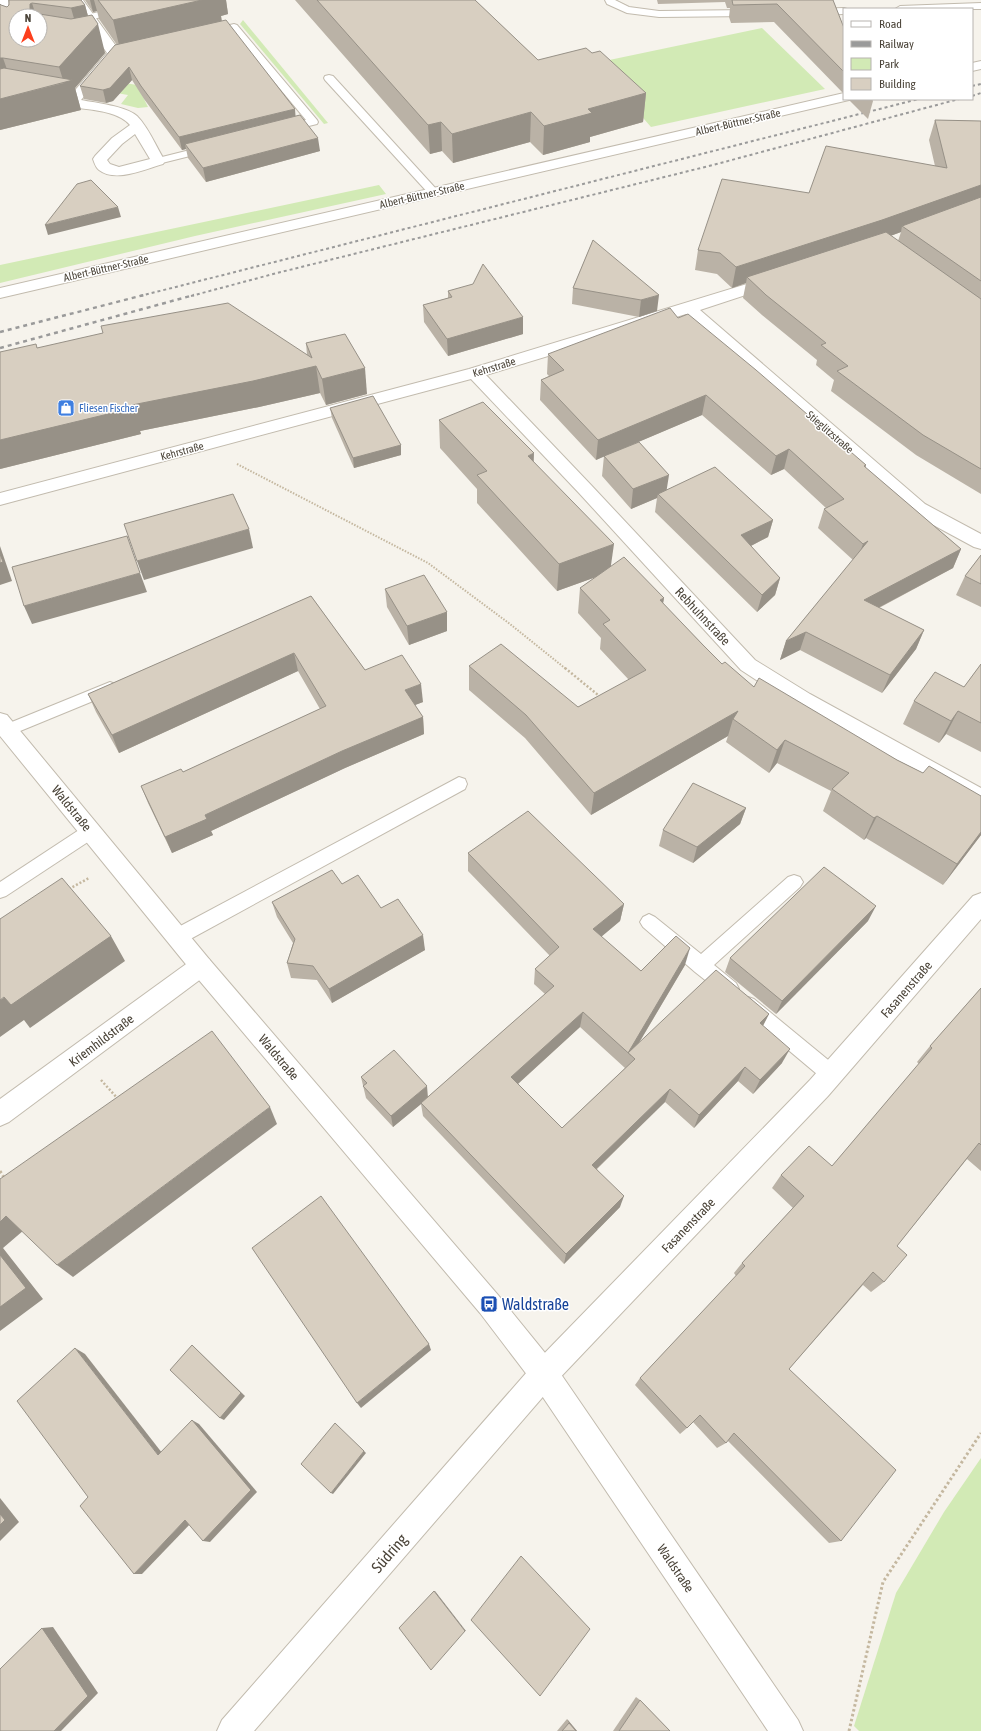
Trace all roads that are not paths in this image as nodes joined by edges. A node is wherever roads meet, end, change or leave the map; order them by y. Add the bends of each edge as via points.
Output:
1 (5, 0) edge
2 (77, 0) edge
3 (162, 0) edge
4 (610, 0) edge
5 (981, 6) edge
6 (927, 8) edge
7 (843, 11) edge
8 (761, 12) edge
9 (807, 12) edge
10 (8, 16) edge
11 (89, 17) junction
12 (196, 36) edge
13 (128, 51) edge
14 (113, 55) junction
15 (329, 78) dead end
16 (843, 97) edge
17 (56, 100) dead end
18 (71, 103) junction
19 (137, 126) junction
20 (276, 131) edge
21 (217, 146) edge
22 (158, 161) junction
23 (434, 193) junction
24 (786, 276) edge
25 (0, 293) edge
26 (689, 308) junction
27 (474, 373) junction
28 (0, 499) edge
29 (981, 542) edge
30 (125, 682) edge
31 (4, 726) edge
32 (460, 784) dead end
33 (981, 798) edge
34 (91, 831) junction
35 (794, 882) dead end
36 (0, 892) edge
37 (981, 903) edge
38 (649, 922) dead end
39 (177, 937) junction
40 (201, 966) junction
41 (701, 966) junction
42 (831, 1074) junction
43 (0, 1114) edge
44 (544, 1374) junction
45 (233, 1731) edge
46 (787, 1731) edge

1 - 10 street via 1,4
2 - 11 street
3 - 11 lane
4 - 8 lane via 627,10 659,14
5 - 6 lane
7 - 9 lane
11 - 14 street via 97,38 114,53
12 - 20 lane via 234,27 313,122
13 - 14 lane
14 - 18 street
15 - 23 lane
16 - 23 street, Albert-Büttner-Straße
17 - 18 street
18 - 19 street via 122,113 131,118
19 - 22 street
19 - 22 street via 117,141 100,159 104,167 119,172
21 - 22 lane
23 - 25 street, Albert-Büttner-Straße
24 - 26 street, Kehrstraße
26 - 27 street, Kehrstraße
26 - 29 street, Stieglitzstraße via 918,509
27 - 28 street, Kehrstraße
27 - 33 street, Rebhuhnstraße via 585,488 748,665 804,700
30 - 31 lane
31 - 34 street, Waldstraße
32 - 39 lane
34 - 36 lane
34 - 39 street, Waldstraße
35 - 41 lane
37 - 42 street, Fasanenstraße
38 - 41 lane
39 - 40 street, Waldstraße
40 - 43 street, Kriemhildstraße
40 - 44 street, Waldstraße via 489,1304
41 - 42 lane
42 - 44 street, Fasanenstraße
44 - 45 street, Südring
44 - 46 street, Waldstraße

